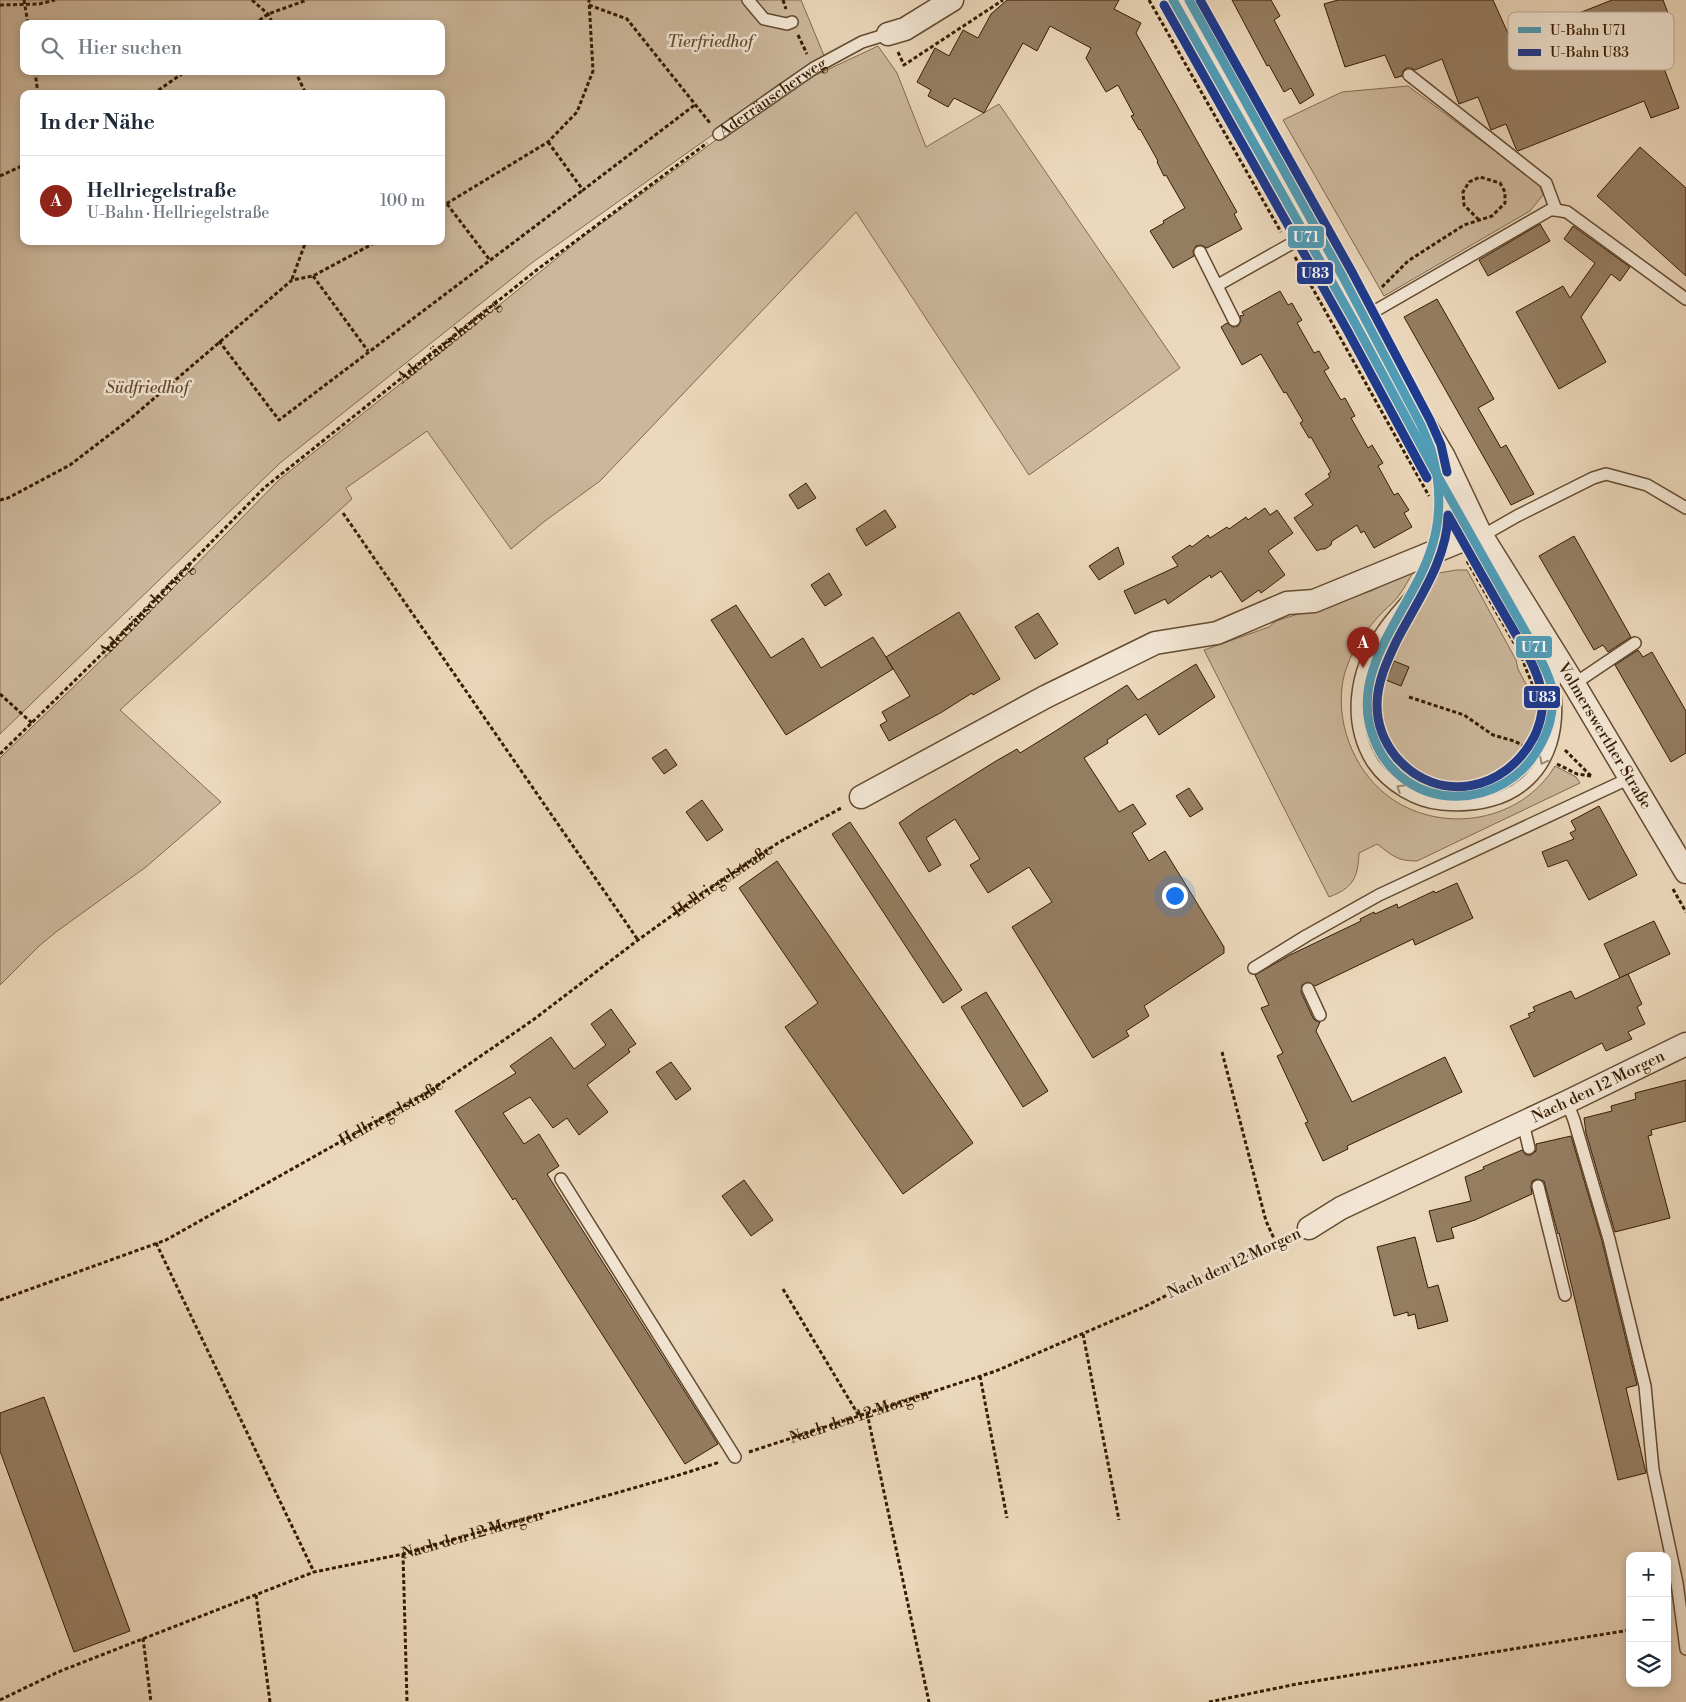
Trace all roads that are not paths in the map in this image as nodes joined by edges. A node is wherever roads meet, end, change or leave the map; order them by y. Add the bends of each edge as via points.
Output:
1 (748, 0) edge
2 (952, 0) edge
3 (1182, 0) edge
4 (792, 22) dead end
5 (888, 34) joint
6 (1409, 75) dead end
7 (719, 134) road end
8 (1556, 210) junction
9 (1312, 232) junction
10 (1200, 252) dead end
11 (1218, 285) junction
12 (1686, 299) edge
13 (1234, 320) dead end
14 (1361, 320) junction
15 (1444, 457) junction
16 (1686, 508) edge
17 (1481, 535) junction
18 (1434, 553) junction
19 (1530, 613) junction
20 (1635, 644) dead end
21 (1574, 684) junction
22 (1630, 778) junction
23 (861, 797) road end
24 (1686, 872) edge
25 (1254, 968) dead end
26 (1308, 989) dead end
27 (1320, 1015) dead end
28 (1686, 1044) edge
29 (1568, 1102) junction
30 (1523, 1123) junction
31 (1529, 1148) dead end
32 (561, 1179) dead end
33 (1538, 1186) dead end
34 (1309, 1228) road end
35 (1564, 1295) dead end
36 (735, 1457) road end
37 (1684, 1622) edge
38 (1686, 1649) edge

1 - 4 lane via 764,19
2 - 5 street, Aderräuscherweg via 905,29
3 - 9 street, Volmerswerther Straße
5 - 7 lane, Aderräuscherweg via 862,42 814,68
6 - 8 lane via 1546,183
8 - 12 lane via 1567,212
8 - 14 lane via 1550,210
9 - 11 lane
9 - 14 street, Volmerswerther Straße
10 - 11 lane
11 - 13 lane
14 - 15 street, Volmerswerther Straße
15 - 17 street, Volmerswerther Straße
15 - 18 lane via 1441,532
16 - 17 lane via 1647,485 1606,474
17 - 18 street
17 - 19 street, Volmerswerther Straße
19 -> 18 lane via 1553,667 1557,714 1551,744 1539,769 1522,786 1500,799 1480,804 1436,804 1401,790 1376,768 1360,737 1358,689 1369,655 1382,632 1421,584
18 - 23 street via 1314,601 1287,603 1218,633 1156,643 1047,696
19 - 21 street, Volmerswerther Straße
20 - 21 lane
21 - 22 street, Volmerswerther Straße
22 - 24 street, Volmerswerther Straße
22 - 25 lane via 1379,894 1289,951
26 - 27 lane
28 - 29 street, Nach den 12 Morgen
29 - 30 street, Nach den 12 Morgen
29 - 37 lane via 1609,1239 1645,1386 1653,1470
30 - 31 lane
30 - 34 street, Nach den 12 Morgen via 1341,1208
32 - 36 lane
33 - 35 lane
37 - 38 lane

